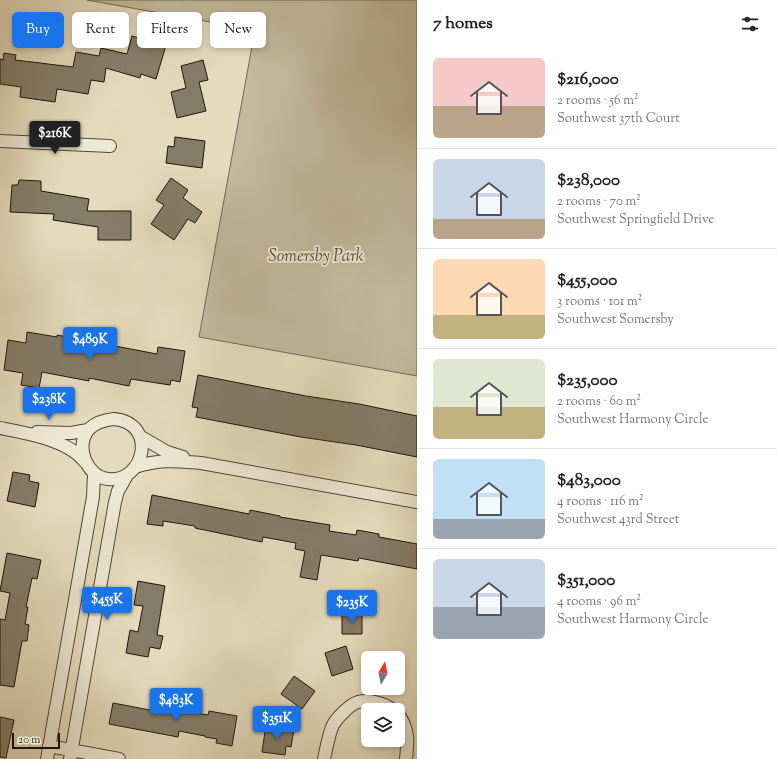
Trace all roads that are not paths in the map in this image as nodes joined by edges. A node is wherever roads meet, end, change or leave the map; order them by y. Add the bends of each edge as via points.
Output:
1 (0, 141) edge
2 (110, 146) dead end
3 (5, 430) edge
4 (88, 430) junction
5 (141, 438) junction
6 (85, 462) junction
7 (201, 463) junction
8 (135, 467) junction
9 (94, 474) junction
10 (126, 477) junction
11 (417, 502) edge
12 (378, 703) edge
13 (405, 726) edge
14 (49, 746) junction
15 (71, 755) edge
16 (47, 759) edge
17 (119, 759) edge
18 (324, 759) edge
19 (406, 759) edge

1 - 2 street
3 - 4 street via 70,433
3 - 6 street via 63,446 81,456
4 - 5 street via 102,421 123,420 136,430
4 - 6 street via 83,447
5 - 7 street via 167,452
5 - 8 street via 141,454
6 - 9 street
7 - 8 street via 157,461
7 - 11 street
8 - 10 street
9 - 10 street via 108,479
9 - 14 street via 93,497
10 - 15 street via 115,502
12 - 18 street via 357,702 343,712 332,726
13 - 19 street via 408,734
14 - 15 street
14 - 16 street
15 - 17 street

